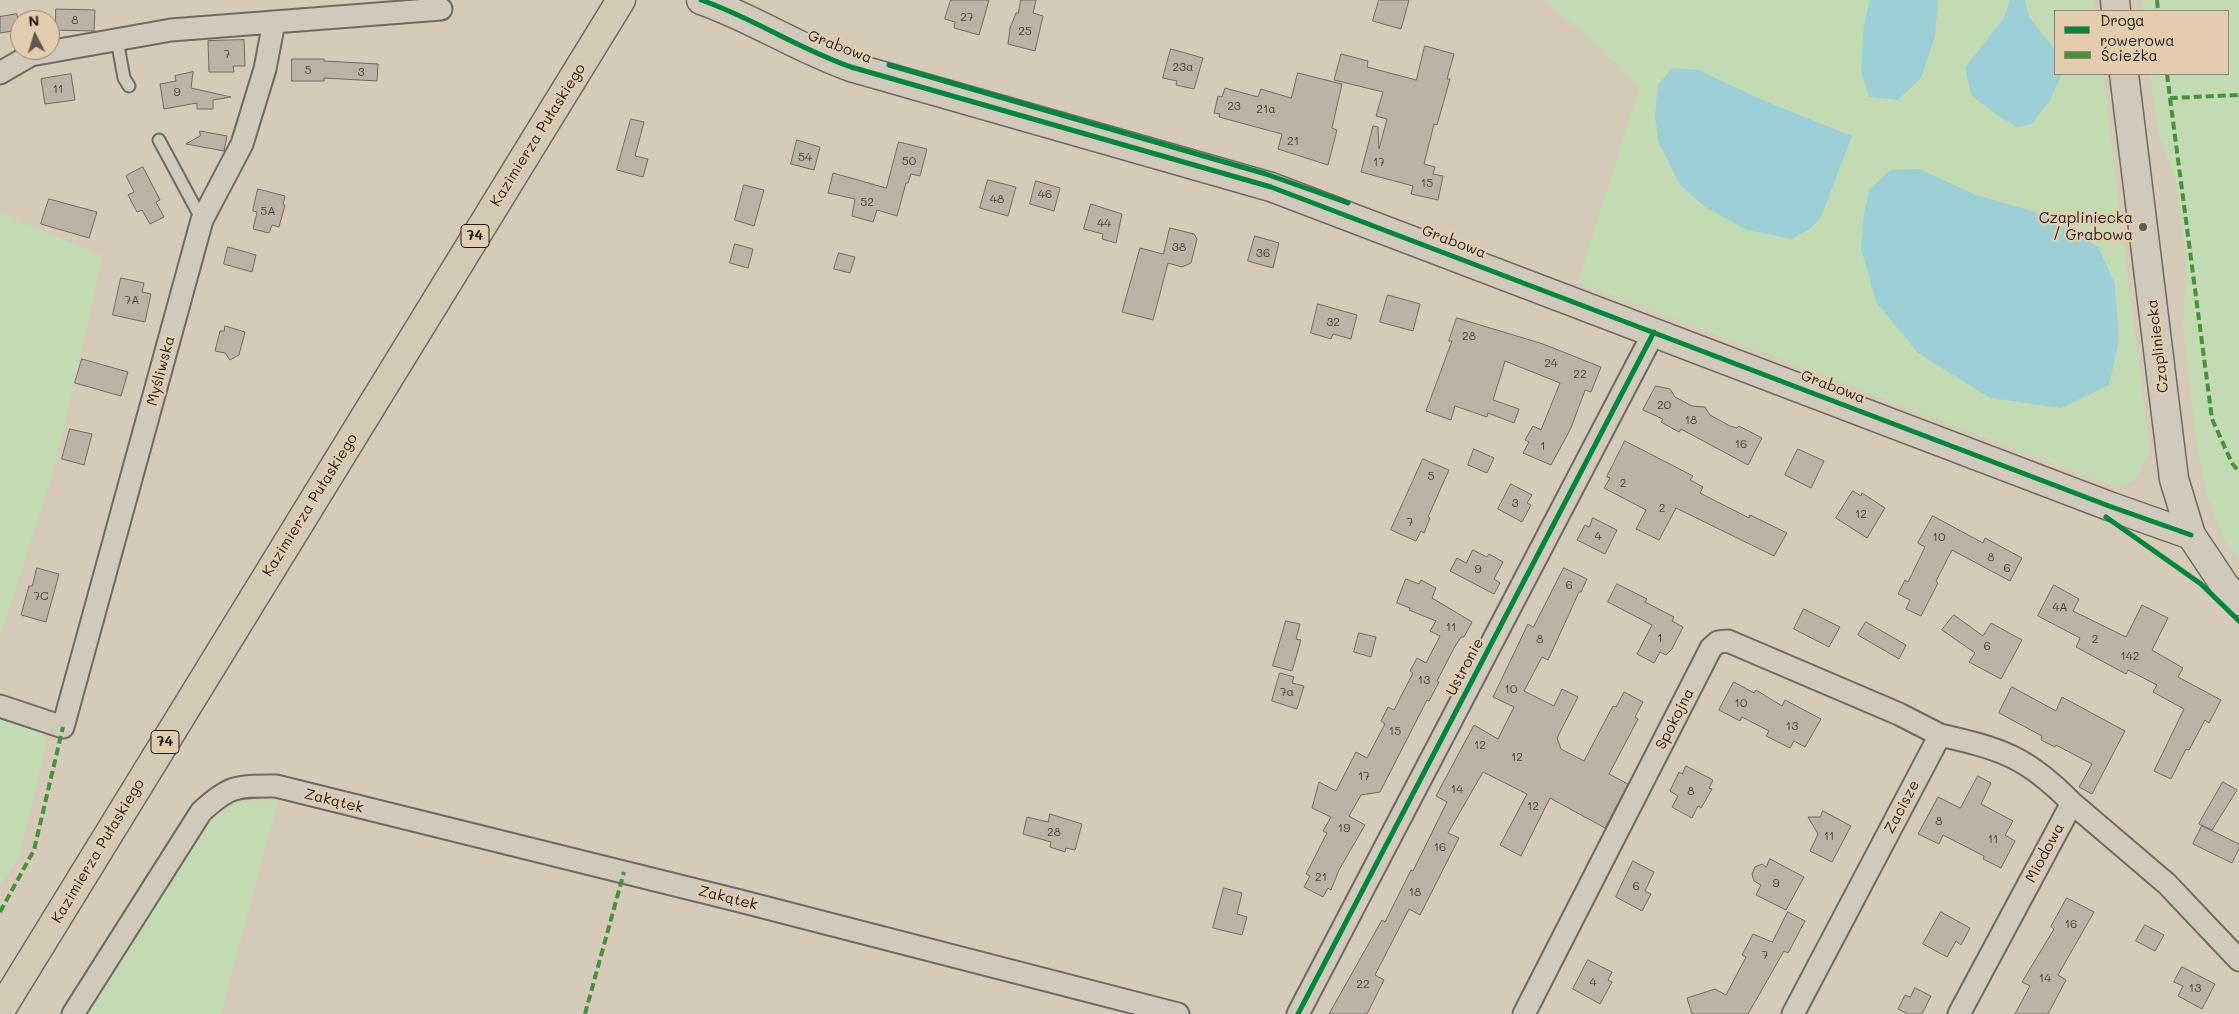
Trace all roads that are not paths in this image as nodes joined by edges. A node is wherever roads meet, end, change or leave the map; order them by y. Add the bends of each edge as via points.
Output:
1 (621, 0) edge
2 (701, 0) edge
3 (442, 9) dead end
4 (274, 22) junction
5 (117, 40) junction
6 (0, 73) edge
7 (2124, 75) edge
8 (129, 86) dead end
9 (159, 140) dead end
10 (202, 220) junction
11 (1654, 332) junction
12 (2191, 534) junction
13 (2239, 601) edge
14 (0, 706) edge
15 (1940, 735) junction
16 (2072, 803) junction
17 (2239, 960) edge
18 (0, 1011) edge
19 (73, 1014) edge
20 (1178, 1014) edge
21 (1298, 1014) edge
22 (1524, 1014) edge
23 (1793, 1014) edge
24 (1959, 1014) edge

1 - 18 main road, Kazimierza Pułaskiego / 74
2 - 11 street, Grabowa via 832,60 1271,187
3 - 4 street
4 - 5 street via 170,30
4 - 10 street, Myśliwska via 265,69 242,144
5 - 6 street via 31,55
5 - 8 lane via 124,78
7 - 12 street, Czapliniecka via 2171,460
9 - 10 lane
10 - 14 street, Myśliwska via 63,727
11 - 12 street, Grabowa via 2109,506
11 - 21 street, Ustronie
12 - 13 street, Czapliniecka via 2225,586
15 - 16 street via 1993,748 2021,760 2051,782
15 - 22 street, Spokojna via 1899,714 1728,641 1718,642 1711,648
15 - 23 street, Zacisze
16 - 17 street, Miodowa via 2167,884
16 - 24 street, Miodowa
19 - 20 street, Zakątek via 200,812 229,790 252,786 276,786

